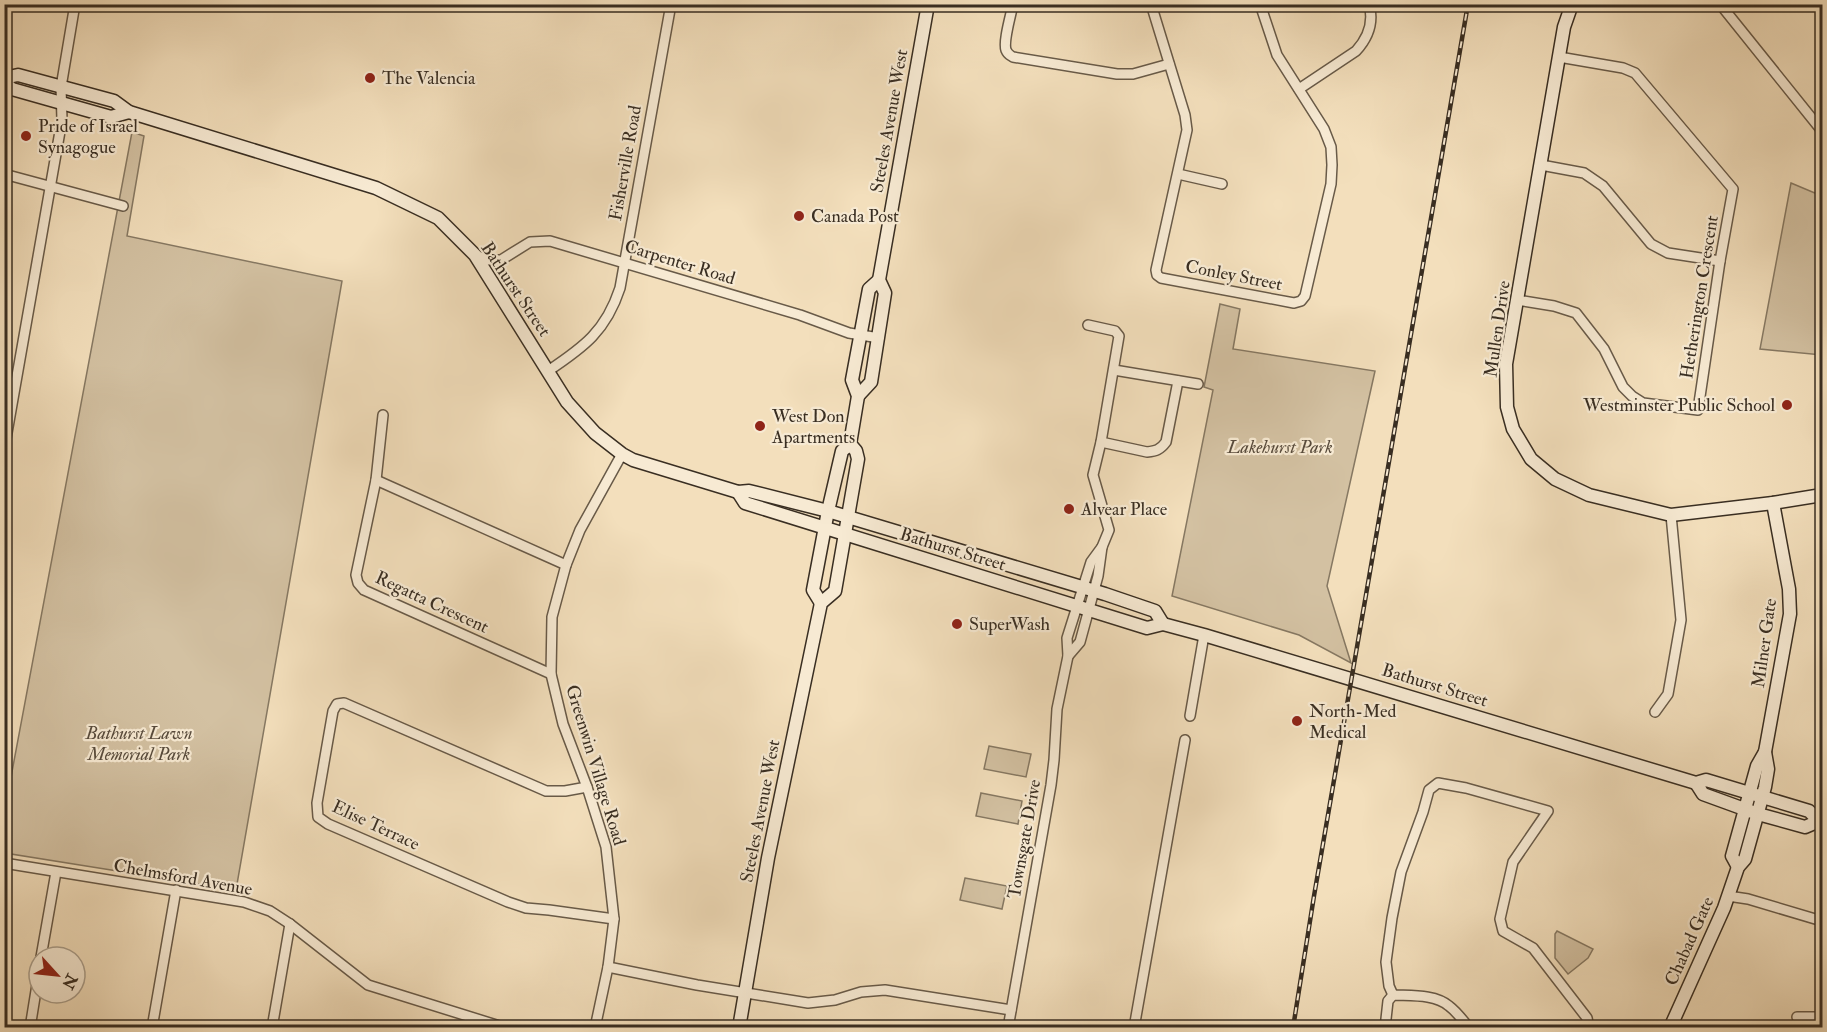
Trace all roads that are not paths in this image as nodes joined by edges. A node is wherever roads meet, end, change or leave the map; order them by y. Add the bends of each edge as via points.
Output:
1 (75, 4) edge
2 (671, 4) edge
3 (928, 4) edge
4 (1013, 4) edge
5 (1151, 4) edge
6 (1260, 4) edge
7 (1369, 4) edge
8 (1572, 4) edge
9 (1720, 4) edge
10 (1559, 57) junction
11 (1169, 64) junction
12 (4, 80) edge
13 (61, 87) junction
14 (1299, 89) junction
15 (60, 103) junction
16 (129, 112) junction
17 (1822, 131) edge
18 (1541, 165) junction
19 (4, 174) edge
20 (1178, 174) junction
21 (1222, 184) dead end
22 (50, 186) junction
23 (123, 206) dead end
24 (475, 255) junction
25 (1720, 261) junction
26 (624, 263) junction
27 (879, 280) junction
28 (1518, 300) junction
29 (1088, 325) dead end
30 (861, 336) junction
31 (879, 338) junction
32 (1114, 370) junction
33 (548, 371) junction
34 (1178, 381) junction
35 (1198, 384) dead end
36 (858, 396) junction
37 (383, 415) dead end
38 (1101, 442) junction
39 (850, 444) junction
40 (4, 450) edge
41 (622, 454) junction
42 (376, 480) junction
43 (738, 492) junction
44 (1822, 495) edge
45 (1773, 503) junction
46 (828, 511) junction
47 (1671, 515) junction
48 (848, 518) junction
49 (824, 528) junction
50 (844, 534) junction
51 (566, 565) junction
52 (1088, 589) junction
53 (821, 603) junction
54 (1083, 609) junction
55 (1163, 624) junction
56 (1204, 635) junction
57 (551, 674) junction
58 (1655, 712) dead end
59 (1190, 716) dead end
60 (1185, 740) dead end
61 (1696, 783) junction
62 (587, 787) junction
63 (1756, 796) junction
64 (1752, 811) junction
65 (1821, 822) edge
66 (4, 863) edge
67 (56, 872) junction
68 (176, 890) junction
69 (1728, 896) junction
70 (614, 919) junction
71 (1822, 921) edge
72 (290, 924) junction
73 (43, 945) edge
74 (608, 967) junction
75 (744, 992) junction
76 (1393, 994) junction
77 (34, 1005) edge
78 (1011, 1010) junction
79 (1797, 1017) dead end
80 (1822, 1017) edge
81 (30, 1028) edge
82 (152, 1028) edge
83 (272, 1028) edge
84 (506, 1028) edge
85 (595, 1028) edge
86 (739, 1028) edge
87 (1008, 1028) edge
88 (1134, 1028) edge
89 (1385, 1028) edge
90 (1469, 1028) edge
91 (1589, 1028) edge
92 (1670, 1028) edge

1 - 13 street
2 - 26 street, Fisherville Road
3 - 27 main road, Steeles Avenue West
4 - 11 street via 1006,51 1014,57 1117,74
5 - 11 street, Conley Street
6 - 14 street, Conley Street via 1277,55
7 - 14 street via 1371,22 1363,43
8 - 10 main road, Mullen Drive
9 - 17 street
10 - 18 main road, Mullen Drive
10 - 25 street, Hetherington Crescent via 1635,73 1732,189
11 - 20 street, Conley Street via 1187,130
12 - 13 main road, Bathurst Street via 18,75
12 - 15 main road, Bathurst Street via 12,89
13 - 15 street
13 - 16 main road, Bathurst Street via 114,102
14 - 20 street, Conley Street via 1324,129 1332,165 1331,184 1301,301 1294,303 1159,277 1156,270
15 - 16 main road, Bathurst Street via 111,117
15 - 22 street via 62,120
16 - 24 main road, Bathurst Street via 376,188 438,218
18 - 25 street via 1584,173 1603,186 1651,244 1668,253
18 - 28 main road, Mullen Drive
19 - 22 street
20 - 21 street
22 - 23 street
22 - 40 street
24 - 26 street, Carpenter Road via 501,260 530,242 550,241
24 - 33 main road, Bathurst Street
25 - 28 street, Hetherington Crescent via 1698,410 1643,403 1623,387 1604,349 1576,313
26 - 30 street, Carpenter Road
26 - 33 street, Fisherville Road via 616,300 601,327 583,346
27 - 30 main road, Steeles Avenue West via 869,289
27 - 31 main road, Steeles Avenue West via 885,293
28 - 47 main road, Mullen Drive via 1506,364 1507,407 1513,429 1531,459 1555,479 1589,495
29 - 32 street via 1118,333
30 - 31 street, Carpenter Road
30 - 36 main road, Steeles Avenue West via 852,381
31 - 36 main road, Steeles Avenue West via 871,382
32 - 34 street
32 - 38 street
33 - 41 main road, Bathurst Street via 583,420
34 - 35 street
34 - 38 street via 1166,442 1161,448 1147,452
36 - 39 main road, Steeles Avenue West
37 - 42 street, Regatta Crescent
38 - 52 street, Townsgate Drive via 1093,475 1109,530 1091,562
39 - 46 main road, Steeles Avenue West via 842,451
39 - 48 main road, Steeles Avenue West via 858,459
41 - 43 main road, Bathurst Street
41 - 51 street, Greenwin Village Road via 580,530
42 - 51 street
42 - 57 street, Regatta Crescent via 356,575 364,590
43 - 46 main road, Bathurst Street via 749,491
43 - 49 main road, Bathurst Street via 745,503
44 - 45 main road, Mullen Drive
45 - 47 main road, Mullen Drive
45 - 63 main road, Milner Gate via 1790,614 1765,752 1768,769
46 - 48 main road, Bathurst Street
46 - 49 main road, Steeles Avenue West
47 - 58 street via 1681,620 1668,694
48 - 50 main road, Steeles Avenue West
48 - 52 main road, Bathurst Street
49 - 50 main road, Bathurst Street
49 - 53 main road, Steeles Avenue West via 813,590
50 - 53 main road, Steeles Avenue West via 835,591
50 - 54 main road, Bathurst Street
51 - 57 street, Greenwin Village Road via 552,617
52 - 54 street, Townsgate Drive
52 - 55 main road, Bathurst Street via 1155,611
53 - 75 main road, Steeles Avenue West
54 - 55 main road, Bathurst Street via 1147,628
54 - 78 street, Townsgate Drive via 1080,642 1068,656 1057,709 1051,785
55 - 56 main road, Bathurst Street
56 - 59 street
56 - 61 main road, Bathurst Street
57 - 62 street, Greenwin Village Road via 563,724
60 - 88 street
61 - 63 main road, Bathurst Street via 1706,780
61 - 64 main road, Bathurst Street via 1702,794
62 - 70 street, Greenwin Village Road via 606,847
62 - 70 street, Elise Terrace via 546,790 344,703 337,704 333,711 318,817 508,902 526,908
63 - 64 main road, Milner Gate
63 - 65 main road, Bathurst Street via 1809,811
64 - 65 main road, Bathurst Street via 1805,827
64 - 69 main road, Chabad Gate via 1732,856 1738,867
66 - 67 street, Chelmsford Avenue
67 - 68 street, Chelmsford Avenue
67 - 73 street
68 - 72 street, Chelmsford Avenue via 244,902 270,911
68 - 82 street
69 - 71 street
69 - 92 main road, Chabad Gate
70 - 74 street, Greenwin Village Road
72 - 83 street
72 - 84 street, Chelmsford Avenue via 368,985
74 - 75 street
74 - 85 street, Greenwin Village Road
75 - 78 street via 814,1003 885,990
75 - 86 main road, Steeles Avenue West
76 - 89 street via 1388,1001
76 - 90 street via 1435,998 1450,1006
76 - 91 street via 1386,962 1401,872 1430,790 1438,783 1548,811 1513,862 1500,919 1503,931 1533,948 1587,1018
77 - 81 street
78 - 87 street, Townsgate Drive
79 - 80 street

